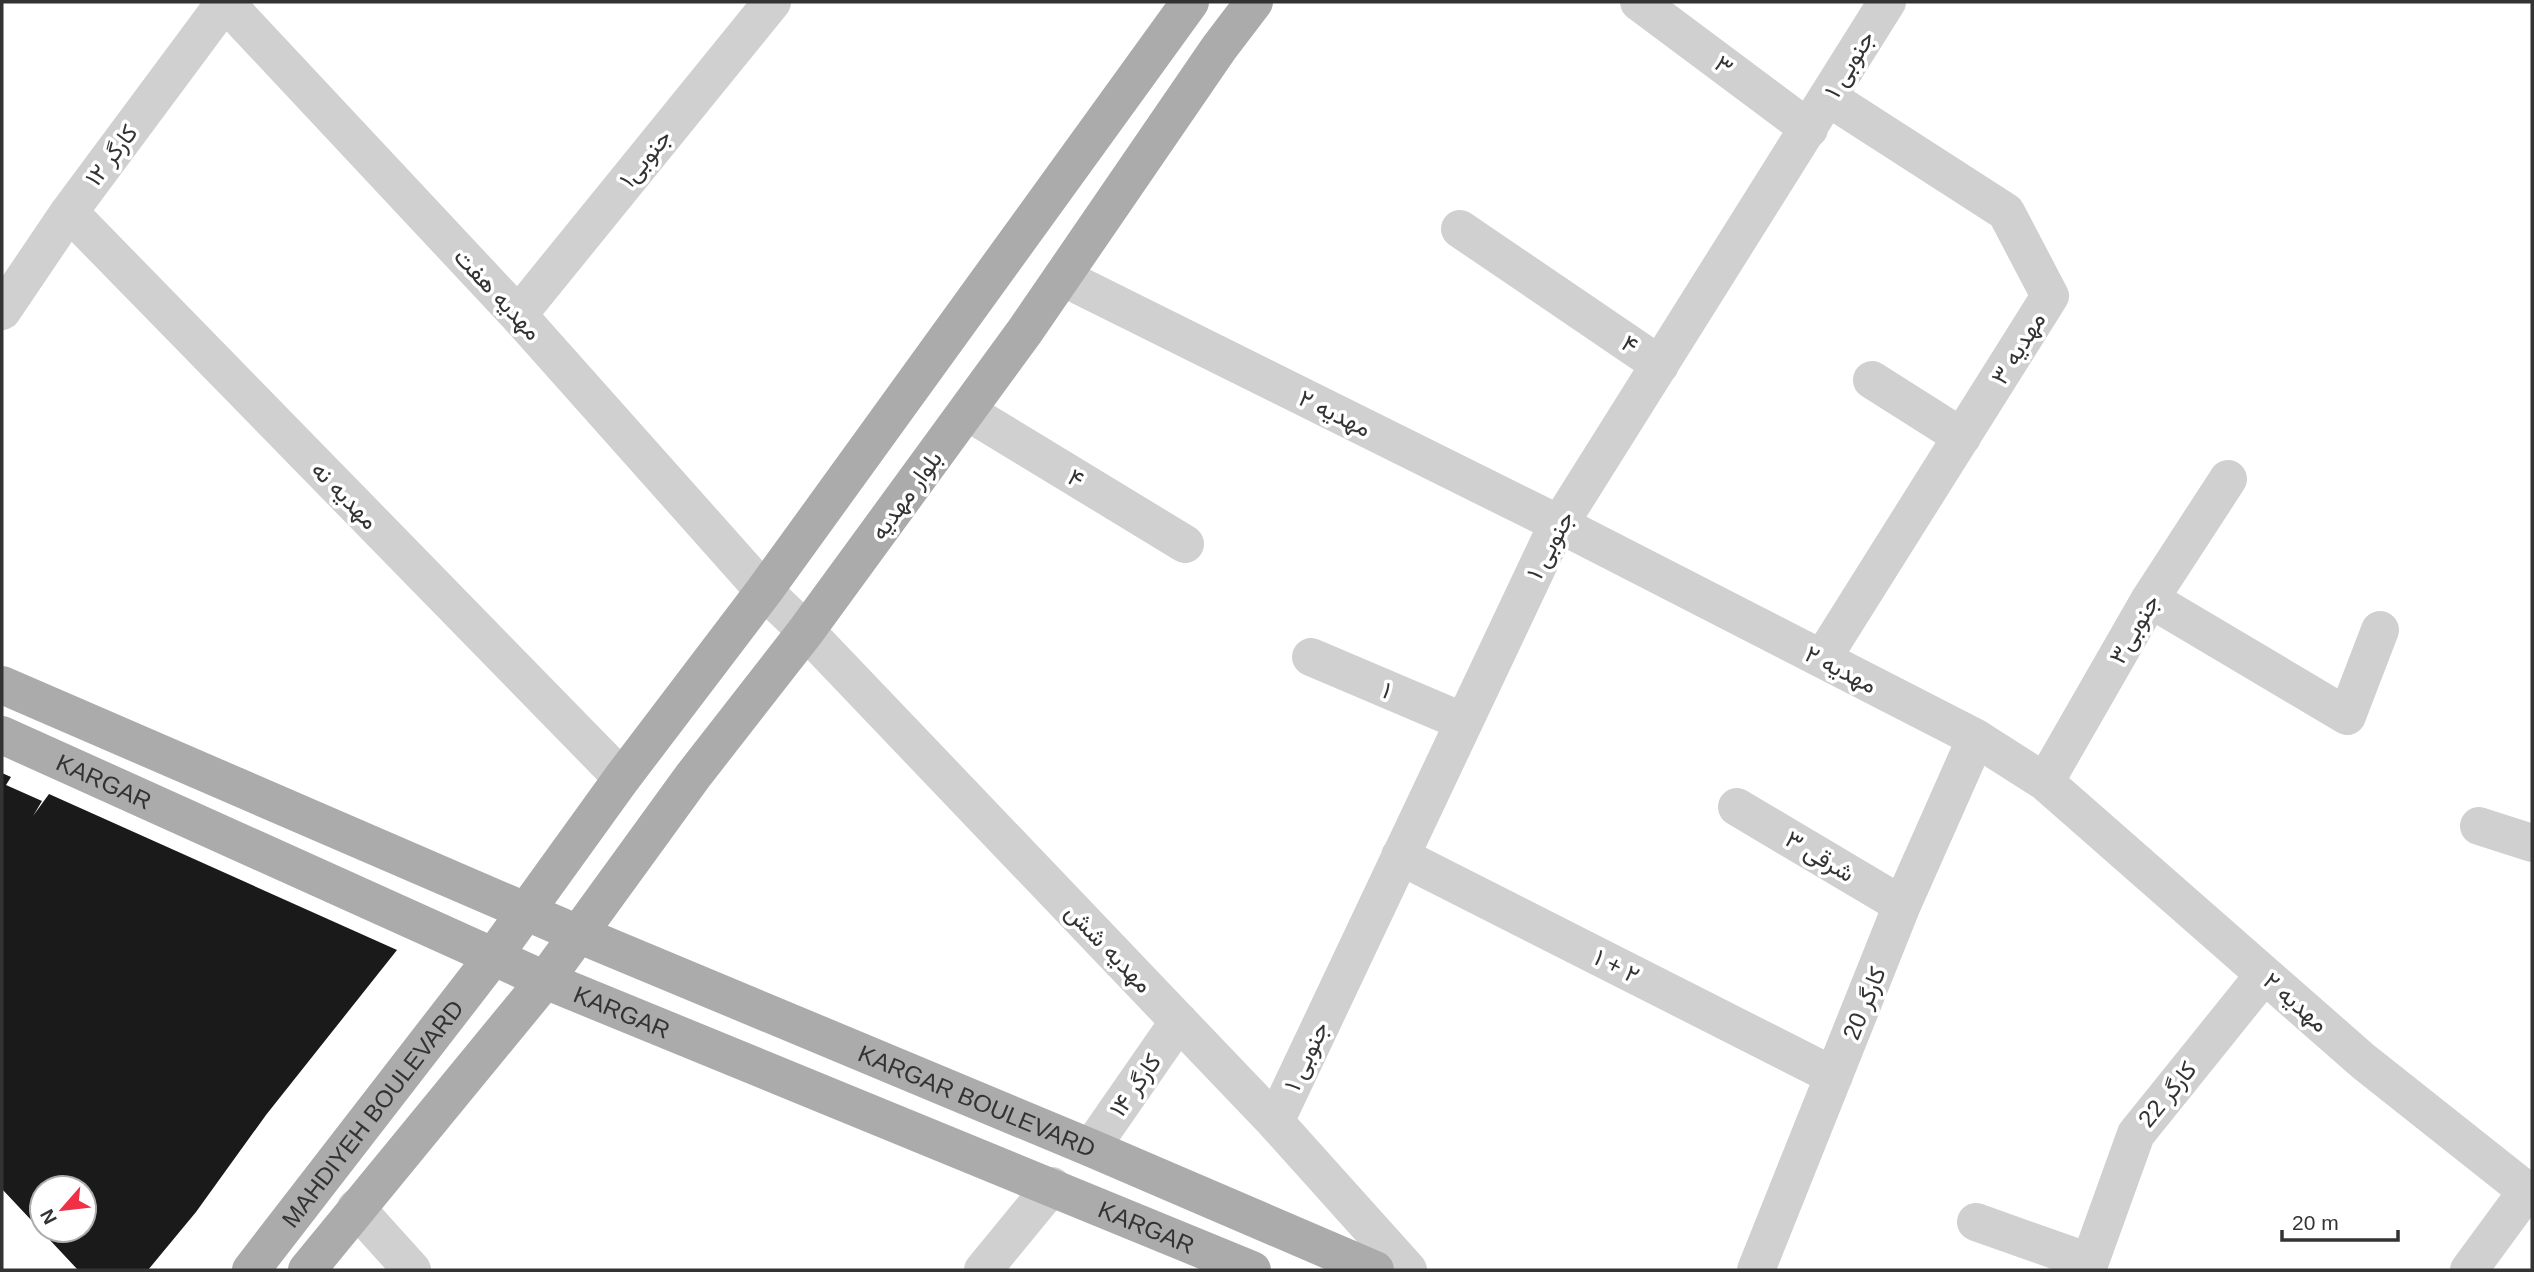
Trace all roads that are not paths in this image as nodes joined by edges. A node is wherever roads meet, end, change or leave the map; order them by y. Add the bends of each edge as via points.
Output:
1 (225, 2) edge
2 (1190, 2) edge
3 (1254, 2) edge
4 (1639, 2) edge
5 (1887, 2) edge
6 (766, 4) edge
7 (1819, 113) junction
8 (69, 212) junction
9 (1460, 229) dead end
10 (1062, 277) junction
11 (2, 311) edge
12 (518, 315) junction
13 (1660, 365) junction
14 (1872, 380) dead end
15 (968, 412) junction
16 (1962, 438) junction
17 (2228, 479) dead end
18 (1559, 524) junction
19 (1185, 544) dead end
20 (764, 591) junction
21 (2150, 599) junction
22 (2380, 630) dead end
23 (806, 631) junction
24 (1311, 657) dead end
25 (1822, 659) junction
26 (2, 685) edge
27 (1464, 722) junction
28 (2, 735) edge
29 (1976, 737) junction
30 (622, 778) junction
31 (2045, 782) junction
32 (1737, 807) dead end
33 (2479, 826) dead end
34 (2532, 843) edge
35 (1400, 856) junction
36 (1902, 905) junction
37 (525, 911) junction
38 (578, 934) junction
39 (493, 957) junction
40 (2264, 975) junction
41 (545, 980) junction
42 (1179, 1021) junction
43 (831, 1040) junction
44 (1834, 1076) junction
45 (812, 1088) junction
46 (1275, 1122) junction
47 (1091, 1148) junction
48 (1052, 1186) junction
49 (2530, 1193) edge
50 (356, 1208) junction
51 (1976, 1222) dead end
52 (272, 1262) edge
53 (2088, 1266) edge
54 (307, 1270) edge
55 (412, 1270) edge
56 (983, 1270) edge
57 (1252, 1270) edge
58 (1375, 1270) edge
59 (1408, 1270) edge
60 (1756, 1270) edge
61 (2469, 1270) edge

1 - 8 street, کارگر ۱۲
1 - 12 street, مهدیه هفت
2 - 20 main road
3 - 10 main road, بلوار مهدیه
4 - 7 street, ۳
5 - 7 street, ۱ جنوبی
6 - 12 street, جنوبی۱
7 - 13 street, ۱ جنوبی
7 - 16 street, مهدیه ۳ via 2006,212 2050,296
8 - 11 street, کارگر ۱۲
8 - 30 street, مهدیه نه
9 - 13 street, ۴
10 - 15 main road, بلوار مهدیه
10 - 18 street, مهدیه ۲
12 - 20 street, مهدیه هفت
13 - 18 street, ۱ جنوبی
14 - 16 street
15 - 19 street, ۴
15 - 23 main road, بلوار مهدیه
16 - 25 street, مهدیه ۳
17 - 21 street, جنوبی۳
18 - 25 street, مهدیه ۲
18 - 27 street, ۱ جنوبی
20 - 23 street, مهدیه هفت
20 - 30 main road
21 - 22 street via 2347,716
21 - 31 street, جنوبی۳
23 - 38 main road, بلوار مهدیه
23 - 42 street, مهدیه شش
24 - 27 street, ۱
25 - 29 street, مهدیه ۲
26 - 37 main road, KARGAR
27 - 35 street, ۱ جنوبی
28 - 39 main road, KARGAR
29 - 31 street, مهدیه ۲
29 - 36 street, کارگر 20
30 - 37 main road
31 - 40 street, مهدیه ۲
32 - 36 street, ۳ شرقی
33 - 34 street
35 - 44 street, ۱ + ۲
35 - 46 street, ۱ جنوبی
36 - 44 street, کارگر 20
37 - 38 main road, KARGAR
37 - 39 main road
38 - 41 main road, بلوار مهدیه
38 - 43 main road, KARGAR BOULEVARD
39 - 41 main road, KARGAR
39 - 52 main road, MAHDIYEH BOULEVARD
40 - 49 street, مهدیه ۲ via 2363,1061
40 - 53 street, کارگر 22 via 2136,1134
41 - 45 main road, KARGAR
41 - 50 main road, MAHDIYEH BOULEVARD
42 - 46 street, مهدیه شش
42 - 47 street, کارگر ۱۴
43 - 45 main road
43 - 47 main road, KARGAR BOULEVARD
44 - 60 street, کارگر 20
45 - 48 main road, KARGAR
46 - 59 street, مهدیه شش
47 - 58 main road, KARGAR BOULEVARD
48 - 56 street
48 - 57 main road, KARGAR
49 - 61 street
50 - 54 main road, MAHDIYEH BOULEVARD
50 - 55 street
51 - 53 street

